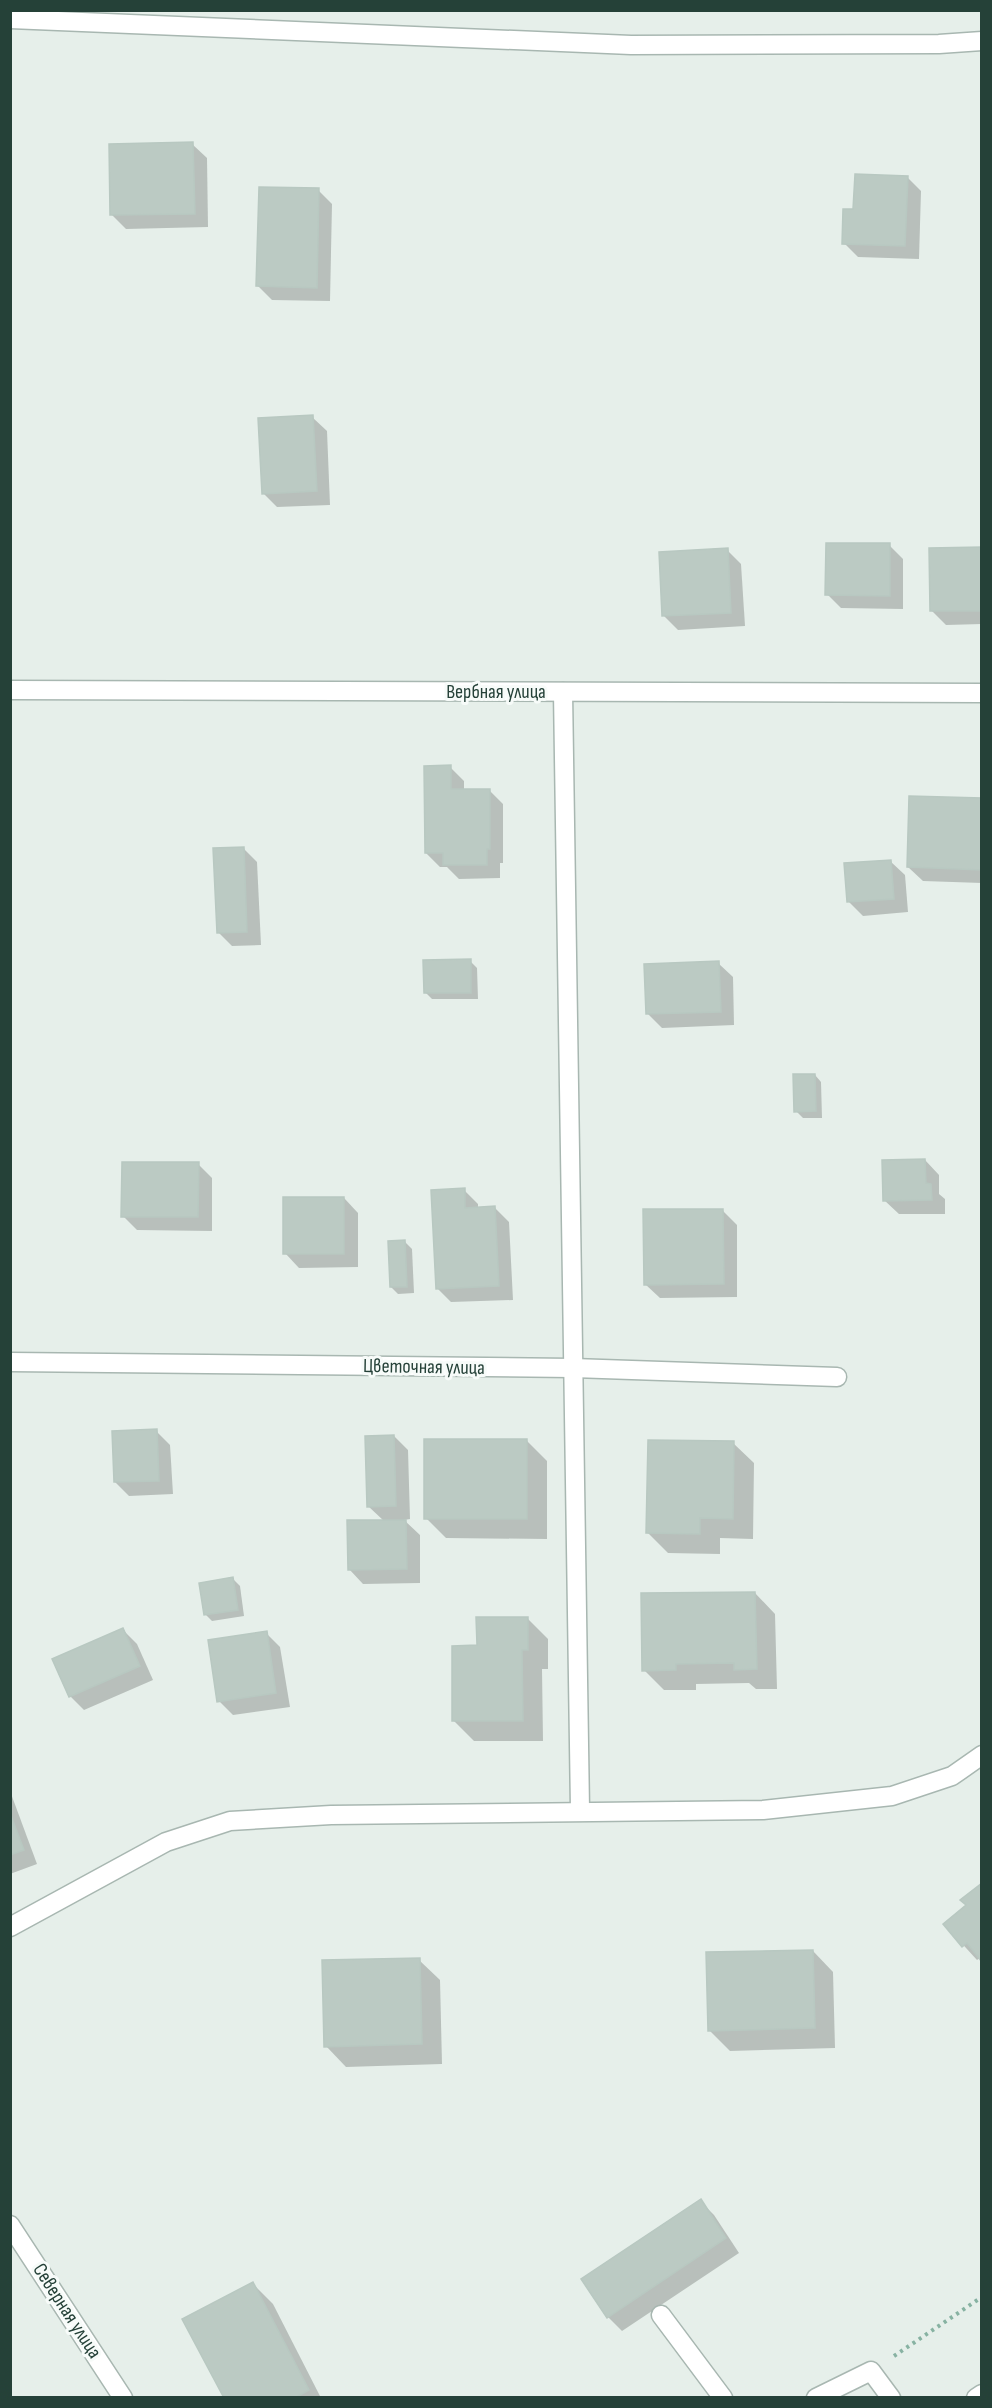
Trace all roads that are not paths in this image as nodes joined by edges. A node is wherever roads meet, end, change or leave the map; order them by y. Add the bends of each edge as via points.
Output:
1 (10, 19) edge
2 (981, 41) edge
3 (10, 690) edge
4 (563, 692) junction
5 (981, 693) edge
6 (10, 1362) edge
7 (573, 1368) junction
8 (837, 1377) dead end
9 (981, 1755) edge
10 (580, 1810) junction
11 (10, 1927) edge
12 (10, 2225) edge
13 (661, 2315) dead end
14 (981, 2394) edge
15 (123, 2397) edge
16 (723, 2397) edge
17 (816, 2397) edge
18 (891, 2397) edge
19 (976, 2397) edge

1 - 2 street via 631,45
3 - 4 street, Вербная улица
4 - 5 street, Вербная улица
4 - 7 street
6 - 7 street, Цветочная улица
7 - 8 street, Цветочная улица
7 - 10 street
9 - 10 street via 952,1776 892,1796 763,1810
10 - 11 street via 230,1821 166,1842
12 - 15 street, Северная улица
13 - 16 street
14 - 19 street
17 - 18 street via 871,2371

